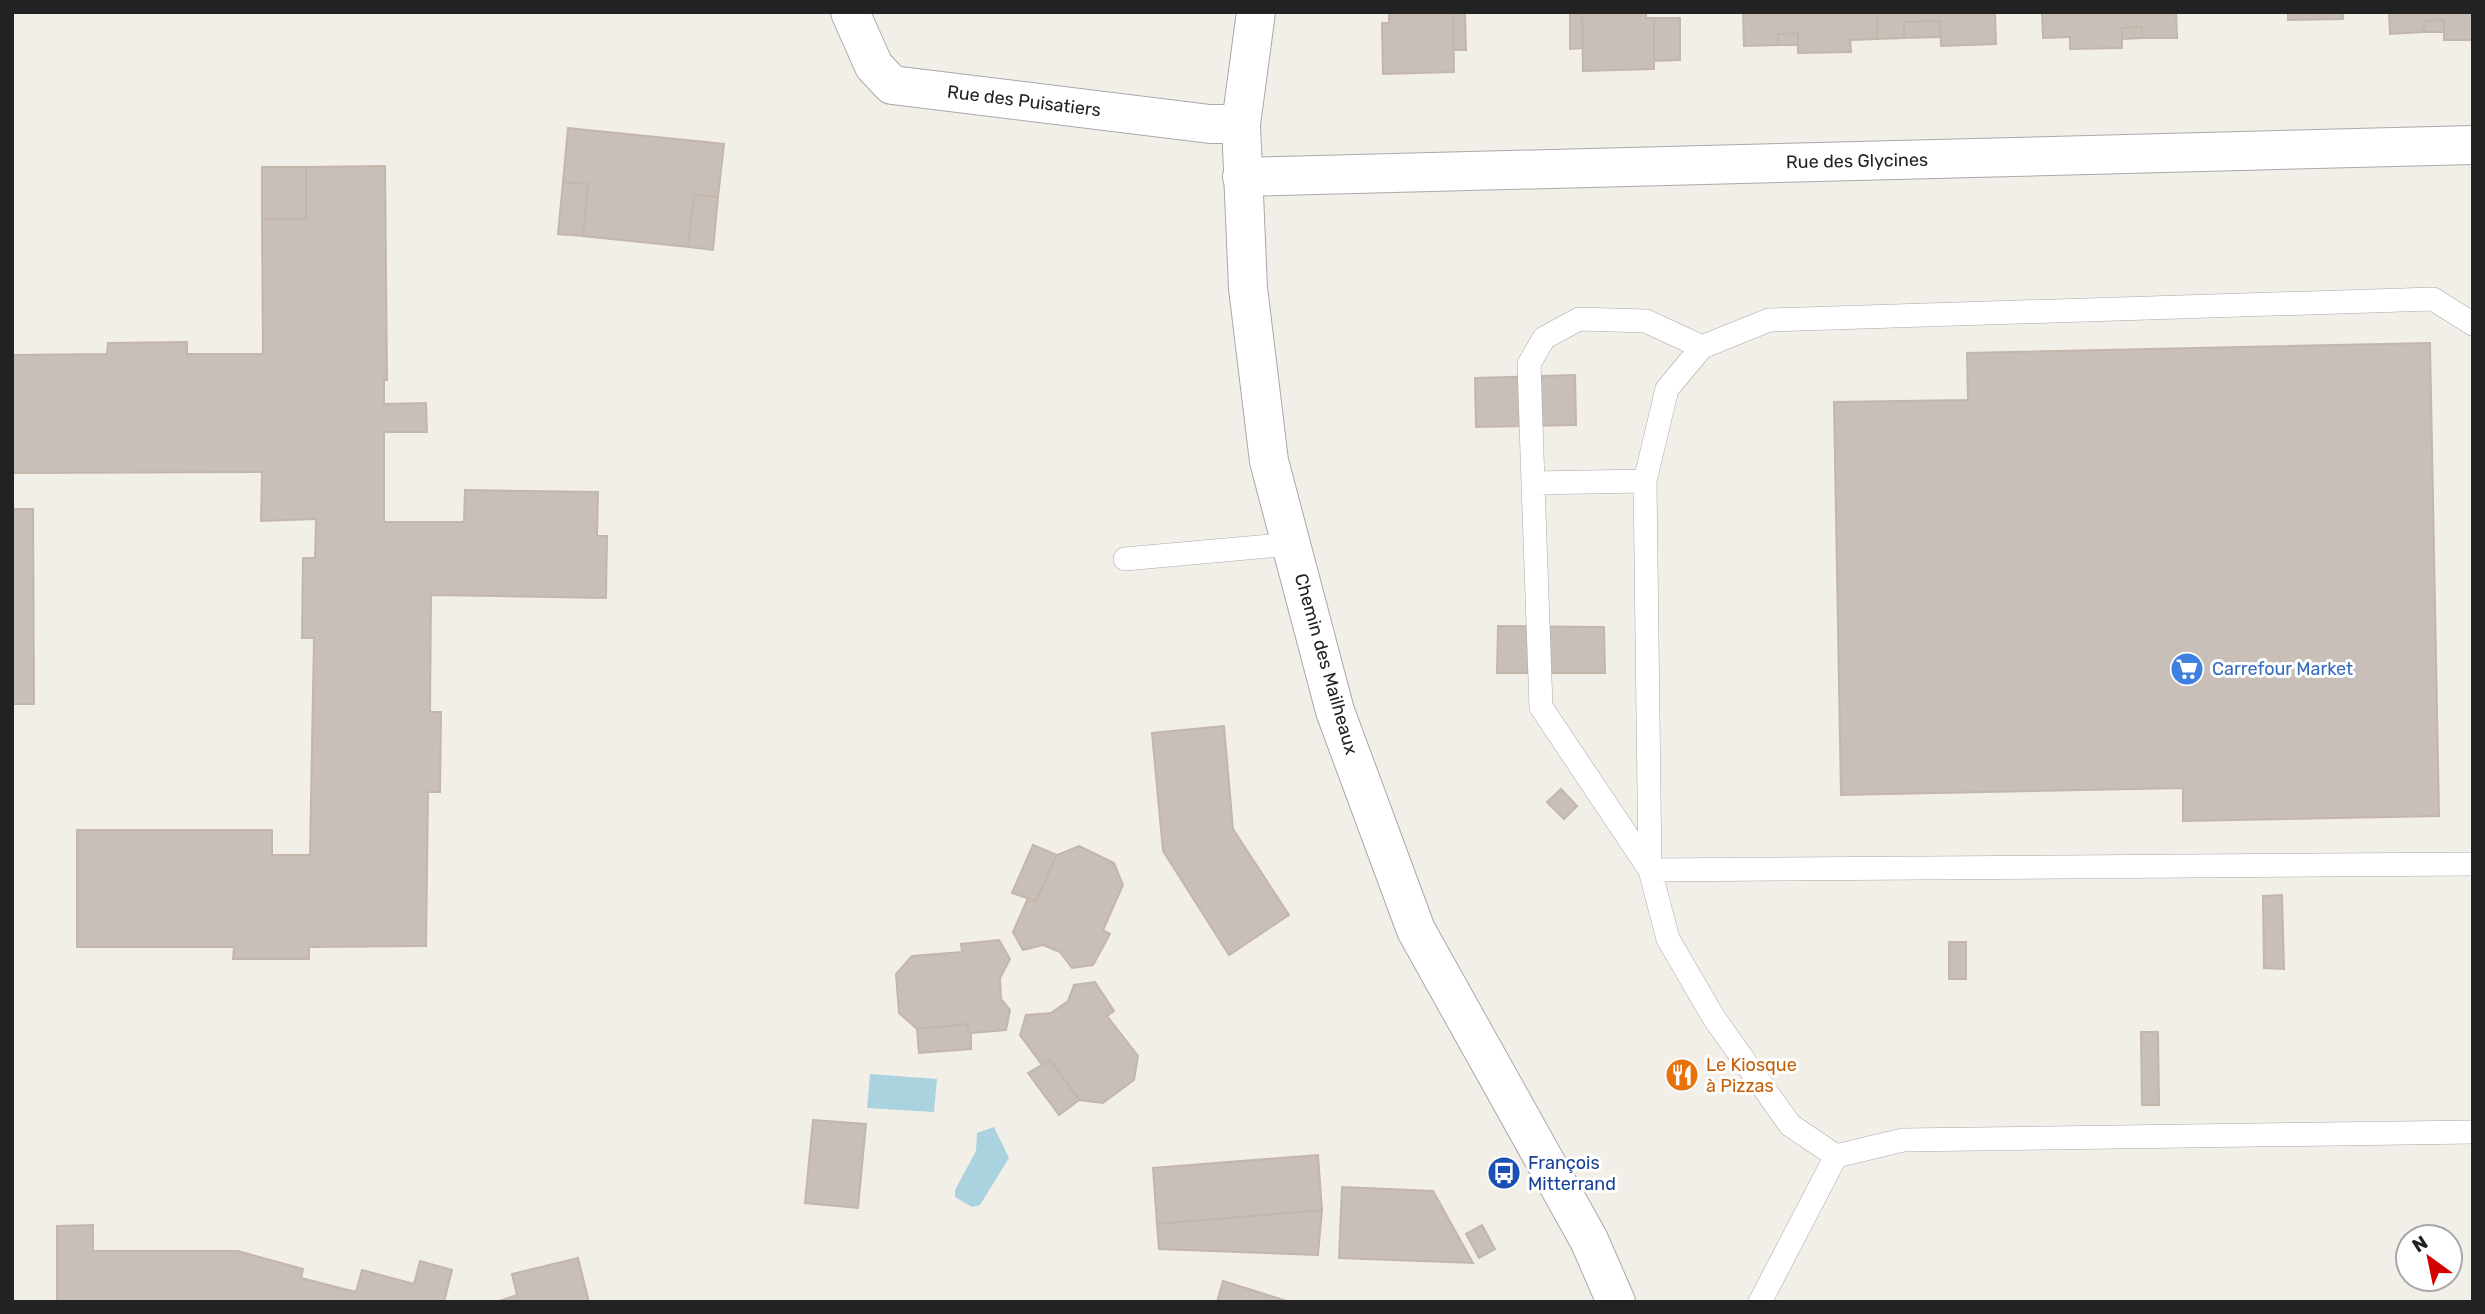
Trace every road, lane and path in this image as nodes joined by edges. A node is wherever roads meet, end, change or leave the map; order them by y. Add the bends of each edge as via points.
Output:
1 (850, 12) edge
2 (1256, 12) edge
3 (1241, 124) junction
4 (2473, 145) edge
5 (1242, 177) junction
6 (2473, 324) edge
7 (1702, 347) junction
8 (1645, 481) junction
9 (1533, 483) junction
10 (1292, 544) junction
11 (1125, 559) dead end
12 (2473, 864) edge
13 (1650, 870) junction
14 (2473, 1132) edge
15 (1836, 1156) junction
16 (1616, 1302) edge
17 (1760, 1302) edge

1 - 3 street, Rue des Puisatiers via 874,66 892,85
2 - 3 street, Chemin des Mailheaux
3 - 5 street, Chemin des Mailheaux
4 - 5 street, Rue des Glycines
5 - 10 street, Chemin des Mailheaux via 1248,288 1269,461
6 - 7 lane via 2433,299 1769,320
7 - 8 lane via 1667,389
7 - 9 lane via 1646,321 1579,319 1544,338 1529,364
8 - 9 lane
8 - 13 lane
9 - 13 lane via 1541,707
10 - 11 lane
10 - 16 street, Chemin des Mailheaux via 1335,711 1416,930 1589,1240
12 - 13 lane
13 - 15 lane via 1668,939 1714,1018 1790,1125
14 - 15 lane via 1903,1140
15 - 17 lane

